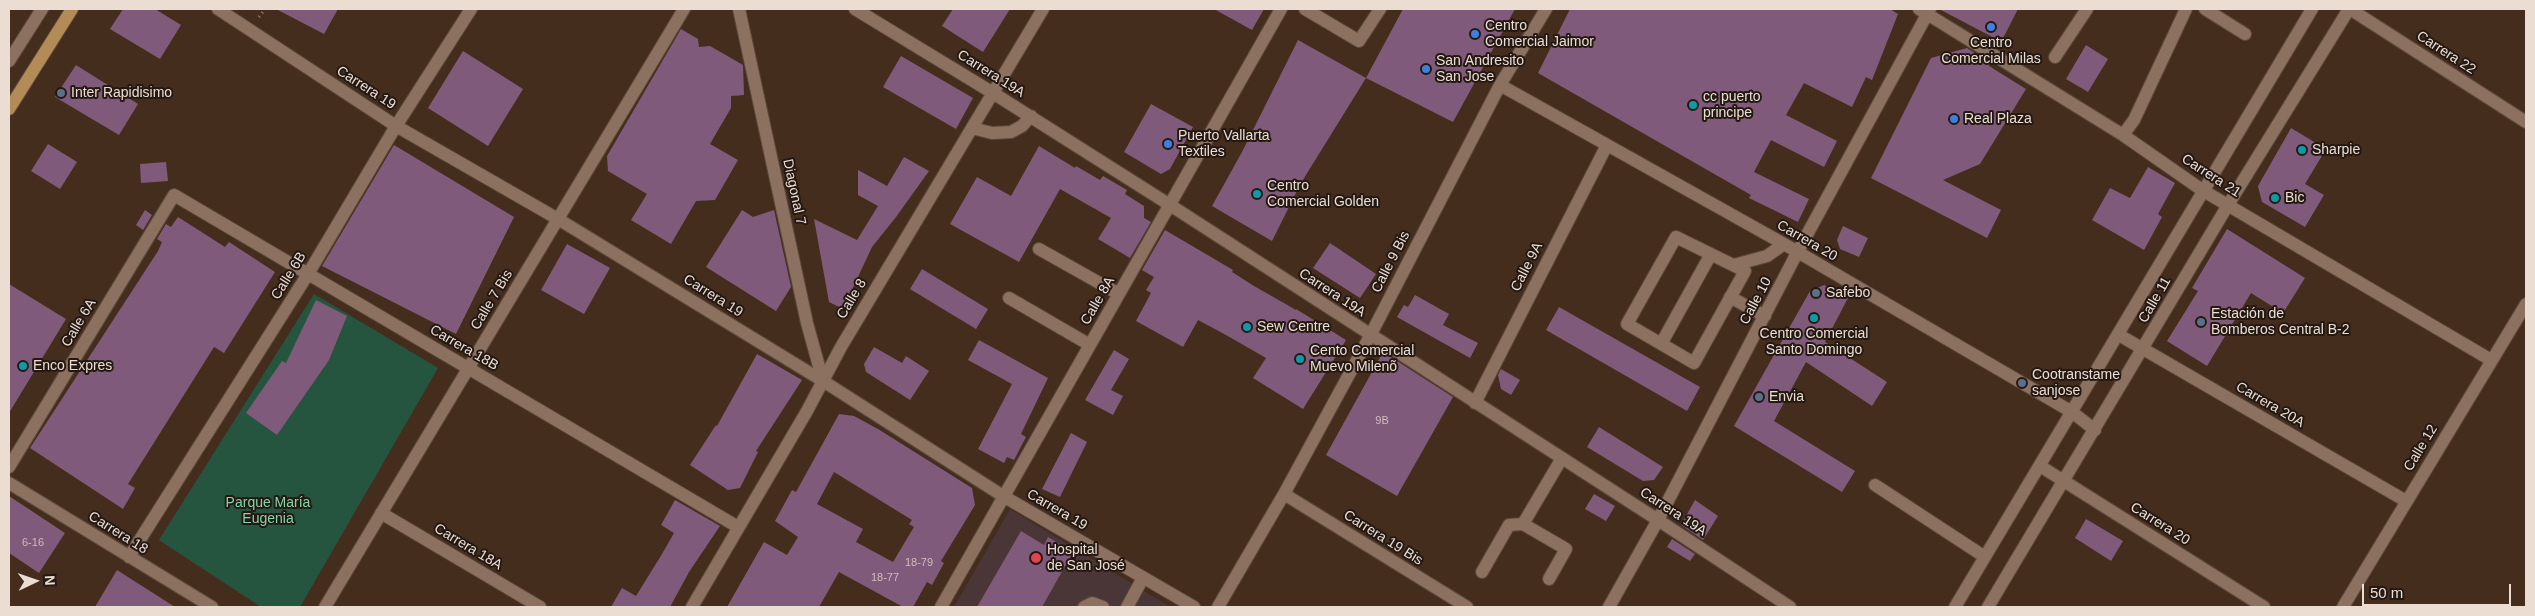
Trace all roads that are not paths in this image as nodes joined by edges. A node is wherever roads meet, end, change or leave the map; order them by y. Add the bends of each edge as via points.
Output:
1 (42, 9) edge
2 (72, 9) edge
3 (218, 9) edge
4 (471, 9) edge
5 (684, 9) edge
6 (739, 9) edge
7 (1043, 9) edge
8 (1281, 9) edge
9 (1305, 9) edge
10 (1380, 9) edge
11 (1546, 9) edge
12 (2087, 9) edge
13 (2186, 9) edge
14 (2205, 9) edge
15 (2312, 9) edge
16 (2350, 9) edge
17 (859, 10) edge
18 (1926, 11) edge
19 (2245, 34) dead end
20 (2055, 57) dead end
21 (9, 61) edge
22 (1500, 84) junction
23 (993, 93) junction
24 (9, 109) edge
25 (1031, 116) junction
26 (2526, 122) edge
27 (396, 126) junction
28 (972, 128) junction
29 (2123, 135) junction
30 (1607, 144) junction
31 (2202, 190) junction
32 (174, 195) joint
33 (2228, 205) junction
34 (1170, 206) junction
35 (558, 219) junction
36 (1784, 244) junction
37 (1039, 249) dead end
38 (1798, 253) junction
39 (1711, 254) junction
40 (1734, 265) junction
41 (308, 274) junction
42 (1119, 294) junction
43 (1730, 297) junction
44 (1009, 298) dead end
45 (2526, 304) edge
46 (1765, 316) junction
47 (2119, 335) junction
48 (1370, 336) junction
49 (1662, 344) junction
50 (1090, 345) junction
51 (2144, 349) junction
52 (2491, 360) junction
53 (468, 368) junction
54 (823, 381) junction
55 (1475, 403) junction
56 (2072, 412) junction
57 (2095, 430) junction
58 (1562, 458) junction
59 (2040, 466) junction
60 (9, 467) edge
61 (2064, 482) junction
62 (9, 483) edge
63 (1875, 484) dead end
64 (1284, 494) junction
65 (1003, 496) junction
66 (2406, 501) junction
67 (382, 513) junction
68 (1658, 520) junction
69 (1523, 524) junction
70 (738, 527) junction
71 (129, 556) junction
72 (1985, 557) junction
73 (1482, 572) dead end
74 (1143, 578) junction
75 (1549, 579) dead end
76 (198, 604) edge
77 (212, 607) edge
78 (325, 607) edge
79 (540, 607) edge
80 (692, 607) edge
81 (941, 607) edge
82 (1084, 607) edge
83 (1103, 607) edge
84 (1127, 607) edge
85 (1194, 607) edge
86 (1218, 607) edge
87 (1466, 607) edge
88 (1609, 607) edge
89 (1790, 607) edge
90 (1955, 607) edge
91 (1988, 607) edge
92 (2264, 607) edge
93 (2342, 607) edge

1 - 21 street
2 - 24 main road
3 - 27 street, Carrera 19
4 - 27 street, Calle 6B
5 - 35 street, Calle 7 Bis
6 - 54 street, Diagonal 7 via 807,323
7 - 23 street, Calle 8
8 - 34 street, Calle 8A
9 - 10 street via 1359,41
11 - 22 street, Calle 9 Bis
12 - 20 street
13 - 29 street via 2134,120
14 - 19 street
15 - 31 street, Calle 11
16 - 26 street, Carrera 22
16 - 33 street, Calle 11
17 - 23 street, Carrera 19A
18 - 29 street, Carrera 21
18 - 38 street, Calle 10
22 - 30 street, Carrera 20
22 - 48 street, Calle 9 Bis
23 - 25 street, Carrera 19A
23 - 28 street, Calle 8
25 - 28 street via 1010,132 992,133
25 - 34 street, Carrera 19A
27 - 35 street, Carrera 19
27 - 41 street, Calle 6B
28 - 54 street, Calle 8
29 - 31 street, Carrera 21
30 - 36 street, Carrera 20
30 - 55 street, Calle 9A
31 - 33 street, Carrera 21
31 - 47 street, Calle 11
32 - 41 street, Carrera 18B
32 - 60 street, Calle 6A
33 - 51 street, Calle 11
33 - 52 street, Carrera 21
34 - 42 street, Calle 8A
34 - 48 street, Carrera 19A
35 - 53 street, Calle 7 Bis
35 - 54 street, Carrera 19
36 - 38 street, Carrera 20
36 - 40 street via 1767,256
37 - 42 street
38 - 46 street, Calle 10
38 - 56 street, Carrera 20
39 - 40 street
39 - 49 street
39 - 49 street via 1676,237 1627,324
40 - 43 street via 1745,271
41 - 53 street, Carrera 18B
41 - 71 street, Calle 6B
42 - 50 street, Calle 8A
43 - 46 street
43 - 49 street via 1694,363
44 - 50 street
45 - 52 street, Calle 12
46 - 68 street, Calle 10
47 - 51 street, Carrera 20A
47 - 56 street, Calle 11
48 - 55 street, Carrera 19A
48 - 64 street, Calle 9 Bis
50 - 65 street, Calle 8A
51 - 57 street, Calle 11
51 - 66 street, Carrera 20A
52 - 66 street, Calle 12
53 - 67 street, Calle 7 Bis
53 - 70 street, Carrera 18B
54 - 65 street, Carrera 19
54 - 70 street, Calle 8
55 - 58 street, Carrera 19A
56 - 57 street, Carrera 20
56 - 59 street, Calle 11
57 - 61 street, Calle 11
58 - 68 street, Carrera 19A
58 - 69 street
59 - 61 street, Carrera 20
59 - 72 street, Calle 11
61 - 91 street, Calle 11
61 - 92 street, Carrera 20
62 - 71 street, Carrera 18
63 - 72 street
64 - 86 street, Calle 9 Bis
64 - 87 street, Carrera 19 Bis
65 - 74 street, Carrera 19
65 - 81 street, Calle 8A
66 - 93 street, Calle 12
67 - 78 street, Calle 7 Bis
67 - 79 street, Carrera 18A
68 - 88 street, Calle 10
68 - 89 street, Carrera 19A
69 - 73 street via 1509,525
69 - 75 street via 1566,549
70 - 80 street, Calle 8
71 - 76 street, Carrera 18
72 - 90 street, Calle 11
74 - 84 street
74 - 85 street, Carrera 19
76 - 77 street, Carrera 18
82 - 83 street via 1092,603

